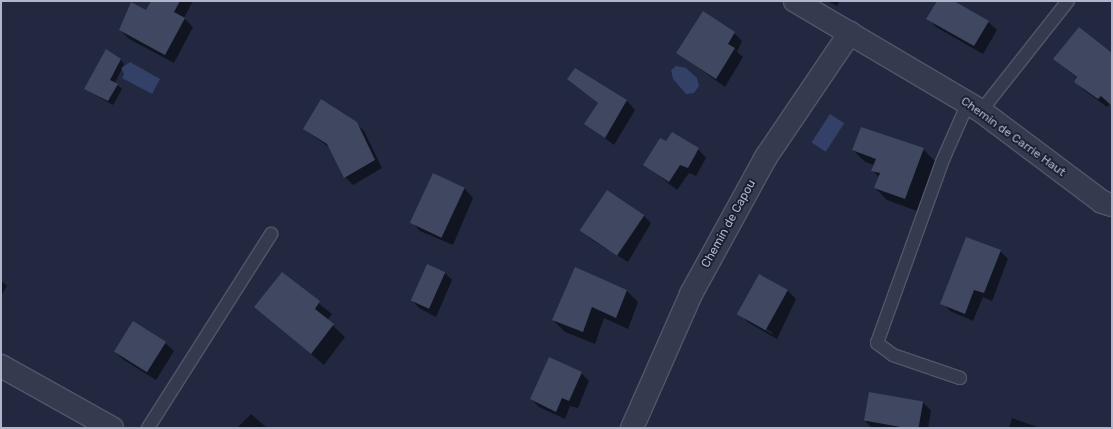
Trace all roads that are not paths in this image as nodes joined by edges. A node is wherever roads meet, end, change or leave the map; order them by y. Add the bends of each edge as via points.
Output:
1 (795, 1) edge
2 (1068, 1) edge
3 (850, 33) junction
4 (975, 107) junction
5 (1109, 200) edge
6 (271, 234) dead end
7 (1, 366) edge
8 (960, 378) dead end
9 (112, 428) edge
10 (148, 428) edge
11 (632, 428) edge

1 - 3 street, Chemin de Carrie Haut
2 - 4 lane
3 - 4 street, Chemin de Carrie Haut
3 - 11 street, Chemin de Capou via 766,157 691,294
4 - 5 street, Chemin de Carrie Haut
4 - 8 lane via 942,162 877,343 892,355
6 - 10 lane
7 - 9 street

